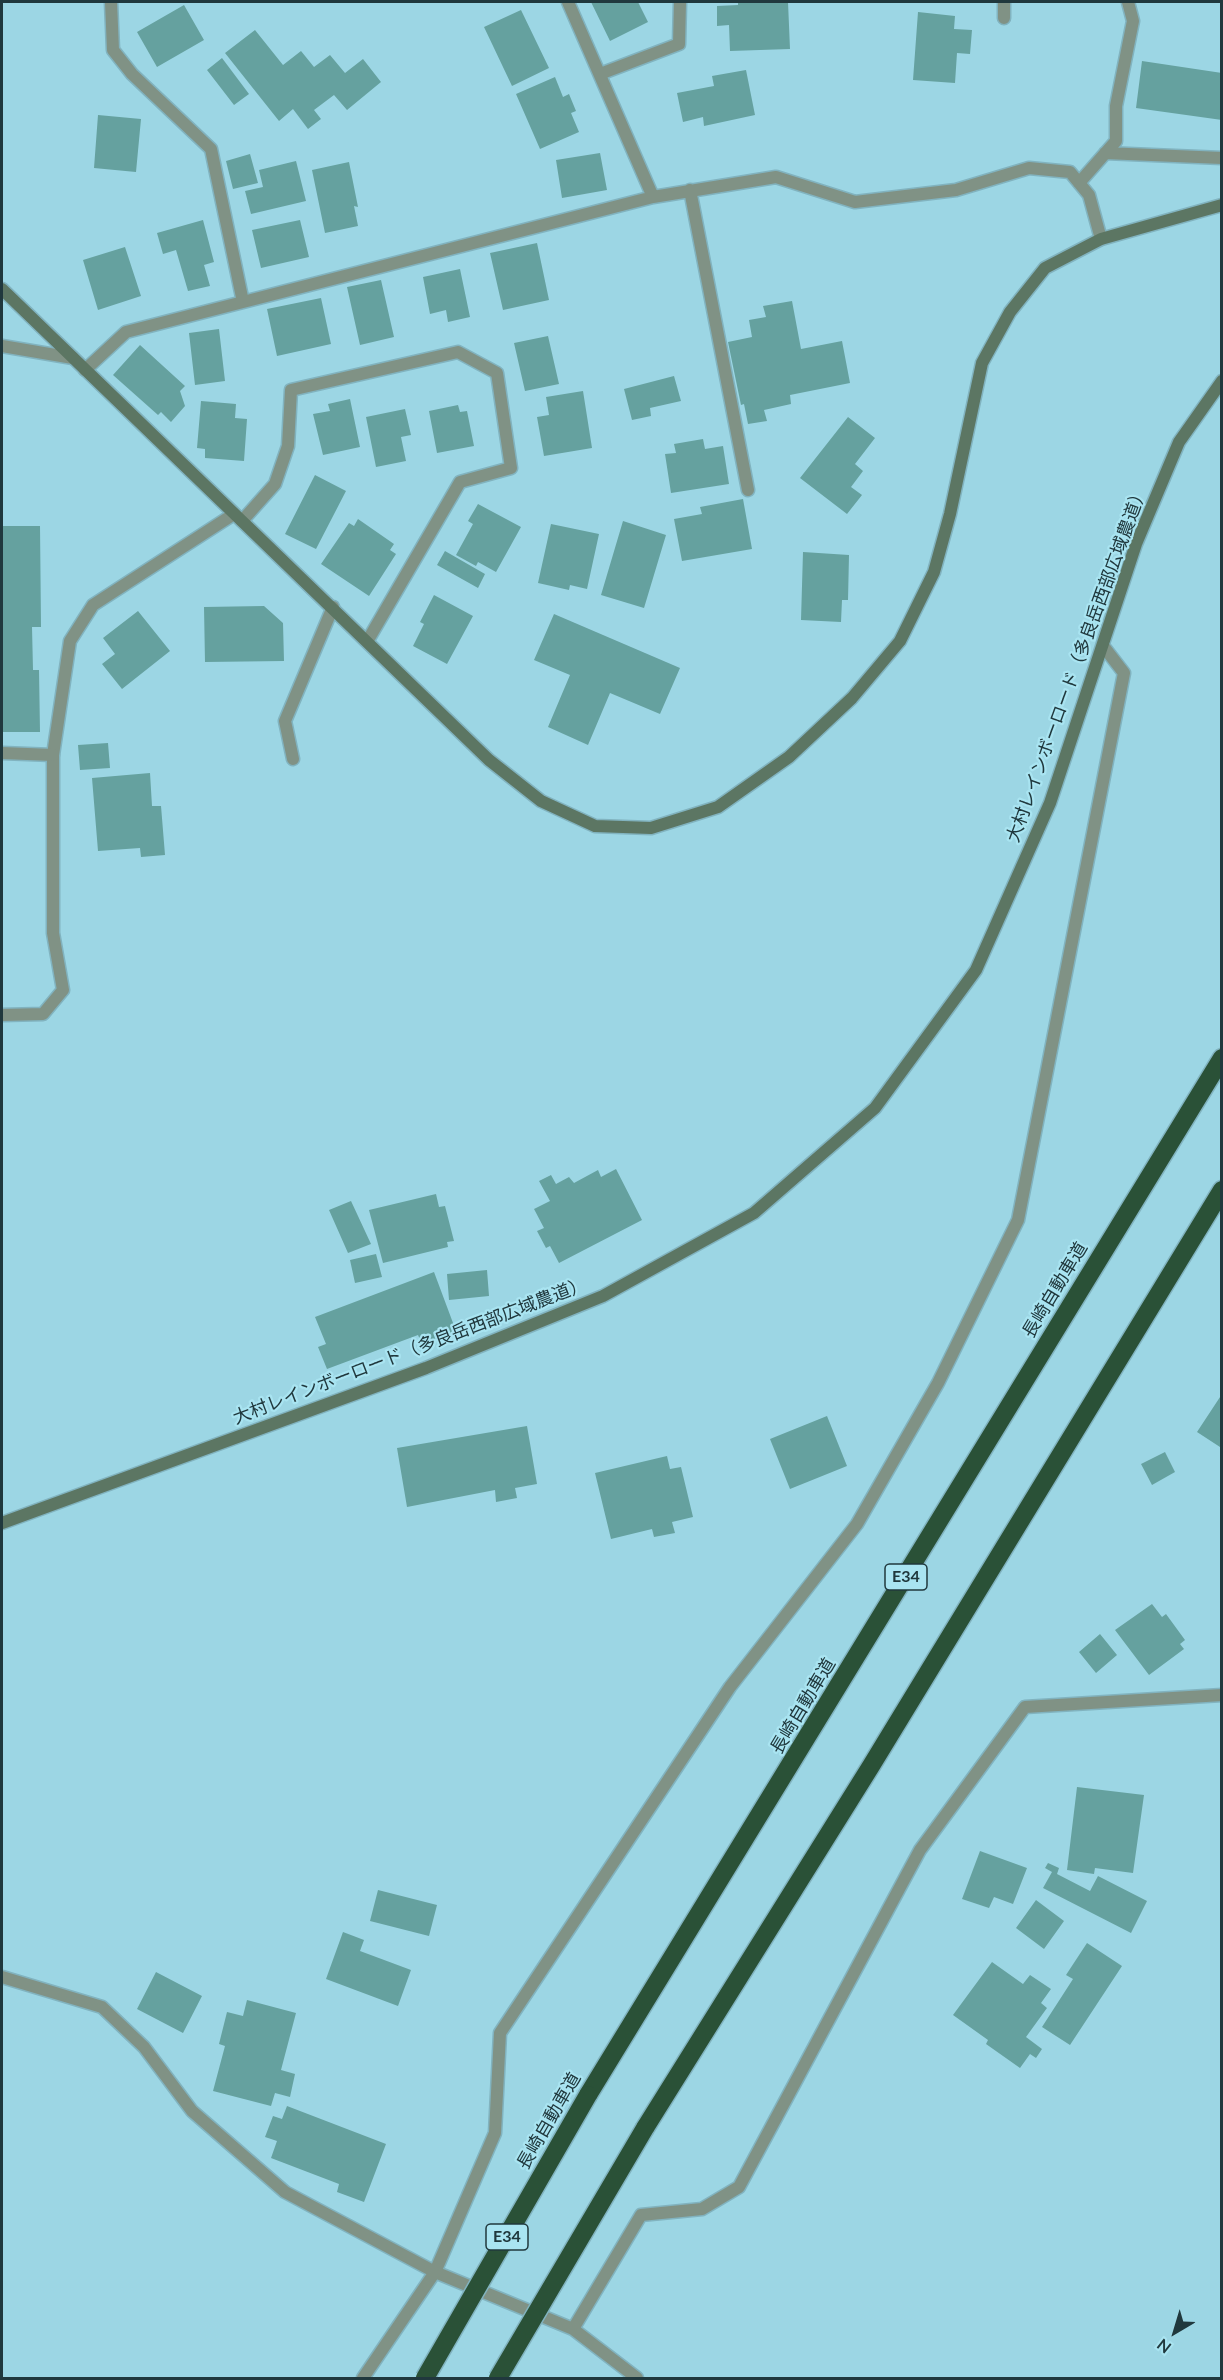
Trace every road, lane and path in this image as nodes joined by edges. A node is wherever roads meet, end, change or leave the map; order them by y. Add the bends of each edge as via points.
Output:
1 (111, 2) edge
2 (568, 2) edge
3 (680, 2) edge
4 (1004, 2) edge
5 (1128, 2) edge
6 (1004, 18) dead end
7 (600, 74) junction
8 (1105, 153) junction
9 (1221, 158) edge
10 (1079, 183) junction
11 (690, 190) junction
12 (653, 197) junction
13 (1221, 205) edge
14 (1101, 239) junction
15 (2, 289) edge
16 (243, 302) junction
17 (2, 346) edge
18 (73, 358) junction
19 (85, 370) junction
20 (1221, 381) edge
21 (748, 490) dead end
22 (238, 518) junction
23 (333, 607) junction
24 (368, 640) junction
25 (1104, 647) junction
26 (2, 753) edge
27 (53, 755) junction
28 (293, 759) dead end
29 (2, 1016) edge
30 (1221, 1058) edge
31 (1221, 1190) edge
32 (2, 1523) edge
33 (1221, 1695) edge
34 (2, 1977) edge
35 (435, 2272) junction
36 (573, 2329) junction
37 (363, 2379) edge
38 (425, 2379) edge
39 (498, 2379) edge
40 (637, 2379) edge

1 - 16 street via 113,50 132,74 211,149
2 - 7 street
3 - 7 street via 679,44
4 - 6 street
5 - 8 street via 1132,21 1116,106 1116,141
7 - 12 street
8 - 9 street
8 - 10 street
10 - 11 street via 1070,172 1029,168 956,190 855,202 776,177
10 - 14 street via 1089,195
11 - 12 street
11 - 21 street
12 - 16 street
13 - 14 street
14 - 24 street via 1045,268 1010,312 982,363 934,572 900,641 852,698 789,757 718,807 651,828 595,826 541,801 489,760
15 - 18 street
16 - 19 street via 126,332
17 - 18 street
18 - 19 street
19 - 22 street
20 - 25 street, 大村レインボーロード（多良岳西部広域農道） via 1179,442 1136,544
22 - 23 street
22 - 24 street via 275,484 288,446 291,390 458,352 497,373 511,468 460,482
22 - 27 street via 93,605 70,641
23 - 24 street
23 - 28 street via 285,721
25 - 32 street, 大村レインボーロード（多良岳西部広域農道） via 1050,804 976,970 875,1108 754,1213 603,1296 426,1368
25 - 35 street via 1124,673 1018,1220 938,1383 857,1524 730,1687 500,2033 495,2133
26 - 27 street
27 - 29 street via 53,933 63,990 43,1014
30 - 38 highway, 長崎自動車道 / E34, bridge via 588,2095
31 - 39 highway, bridge via 645,2128
33 - 36 street via 1025,1707 920,1850 739,2187 702,2209 641,2215
34 - 35 street via 102,2007 144,2047 192,2111 285,2192
35 - 36 street
35 - 37 street
36 - 40 street

